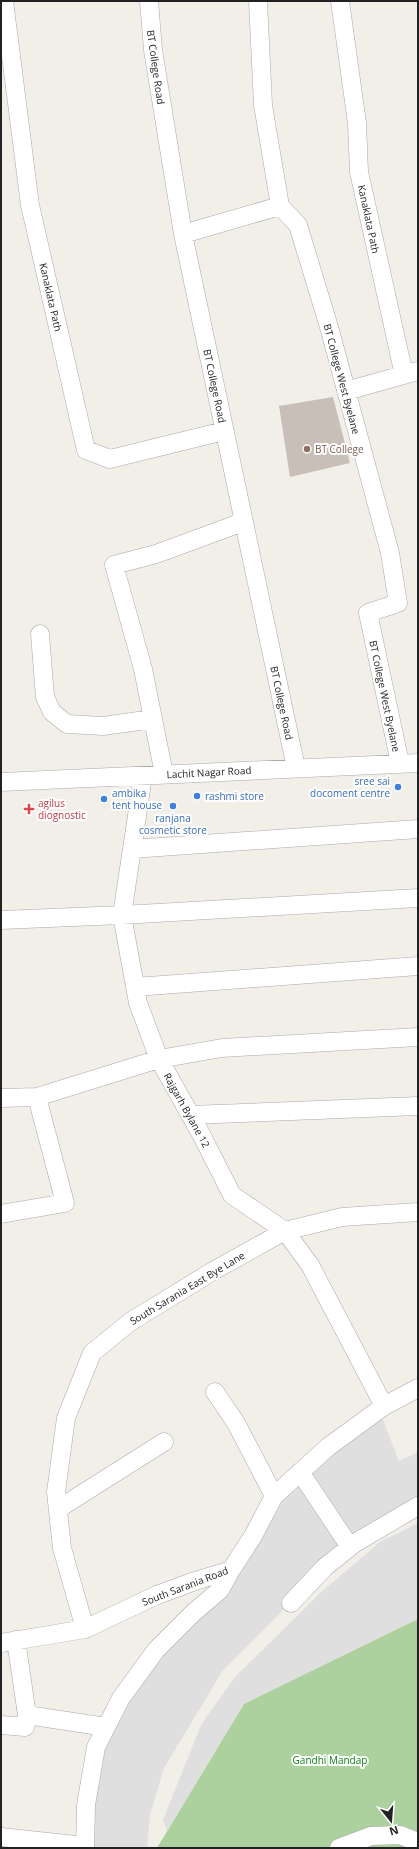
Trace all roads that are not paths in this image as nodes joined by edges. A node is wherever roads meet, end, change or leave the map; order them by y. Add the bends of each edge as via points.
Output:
1 (4, 1) edge
2 (149, 1) edge
3 (258, 1) edge
4 (340, 1) edge
5 (6, 55) edge
6 (280, 206) junction
7 (183, 234) junction
8 (411, 373) edge
9 (346, 391) junction
10 (224, 431) junction
11 (243, 522) junction
12 (40, 634) dead end
13 (153, 719) junction
14 (418, 763) edge
15 (400, 764) junction
16 (296, 768) junction
17 (164, 774) junction
18 (143, 776) junction
19 (1, 782) edge
20 (418, 830) edge
21 (132, 849) junction
22 (418, 898) edge
23 (122, 915) junction
24 (1, 920) edge
25 (418, 966) edge
26 (135, 987) junction
27 (418, 1036) edge
28 (159, 1059) junction
29 (37, 1097) junction
30 (1, 1098) edge
31 (418, 1106) edge
32 (190, 1115) junction
33 (418, 1212) edge
34 (1, 1214) edge
35 (285, 1231) junction
36 (418, 1388) edge
37 (215, 1392) dead end
38 (384, 1406) junction
39 (164, 1442) dead end
40 (300, 1472) junction
41 (274, 1496) junction
42 (418, 1506) edge
43 (58, 1509) junction
44 (350, 1547) junction
45 (231, 1570) junction
46 (291, 1603) dead end
47 (84, 1629) junction
48 (9, 1642) edge
49 (27, 1715) junction
50 (1, 1725) edge
51 (106, 1726) junction
52 (1, 1838) edge
53 (418, 1842) edge
54 (85, 1847) edge
55 (339, 1848) edge

1 - 5 street, Kanaklata Path
2 - 7 street, BT College Road via 154,57
3 - 6 street via 263,105
4 - 8 street, Kanaklata Path via 358,124 359,172
5 - 10 street, Kanaklata Path via 30,205 86,450 110,459
6 - 7 street
6 - 9 street, BT College West Byelane via 298,225
7 - 10 street, BT College Road
8 - 9 street, Kanaklata Path
9 - 15 street, BT College West Byelane via 390,553 398,603 368,613
10 - 11 street, BT College Road
11 - 13 street via 156,554 114,566 143,669
11 - 16 street, BT College Road
12 - 13 street via 45,697 52,712 67,724 103,726
13 - 17 street
14 - 15 street, Lachit Nagar Road
15 - 16 street, Lachit Nagar Road
16 - 17 street, Lachit Nagar Road
17 - 18 street, Lachit Nagar Road
18 - 19 street, Lachit Nagar Road
18 - 21 street, Rajgarh Bylane 12
20 - 21 street
21 - 23 street, Rajgarh Bylane 12
22 - 23 street
23 - 24 street
23 - 26 street, Rajgarh Bylane 12
25 - 26 street
26 - 28 street, Rajgarh Bylane 12 via 138,1003
27 - 28 street via 222,1048
28 - 29 street
28 - 32 street, Rajgarh Bylane 12
29 - 30 street
29 - 34 street via 65,1203
31 - 32 street
32 - 35 street, Rajgarh Bylane 12 via 232,1195
33 - 35 street, South Sarania East Bye Lane via 342,1217
35 - 38 street, Rajgarh Bylane 12 via 310,1265
35 - 43 street, South Sarania East Bye Lane via 130,1322 92,1353 66,1418 56,1492
36 - 38 street, South Sarania Road
37 - 41 street via 236,1423
38 - 40 street, South Sarania Road via 328,1447
39 - 43 street
40 - 41 street, South Sarania Road
40 - 44 street
41 - 45 street, South Sarania Road
42 - 44 street
43 - 47 street, South Sarania East Bye Lane via 62,1548
44 - 46 street via 325,1567
45 - 47 street, South Sarania Road via 195,1580 157,1595
45 - 51 street via 220,1590 156,1650 121,1698
47 - 48 street, South Sarania Road
48 - 49 street
49 - 50 street via 26,1727
49 - 51 street
51 - 54 street via 96,1747 86,1804
52 - 54 street
53 - 55 street via 400,1835 371,1836

